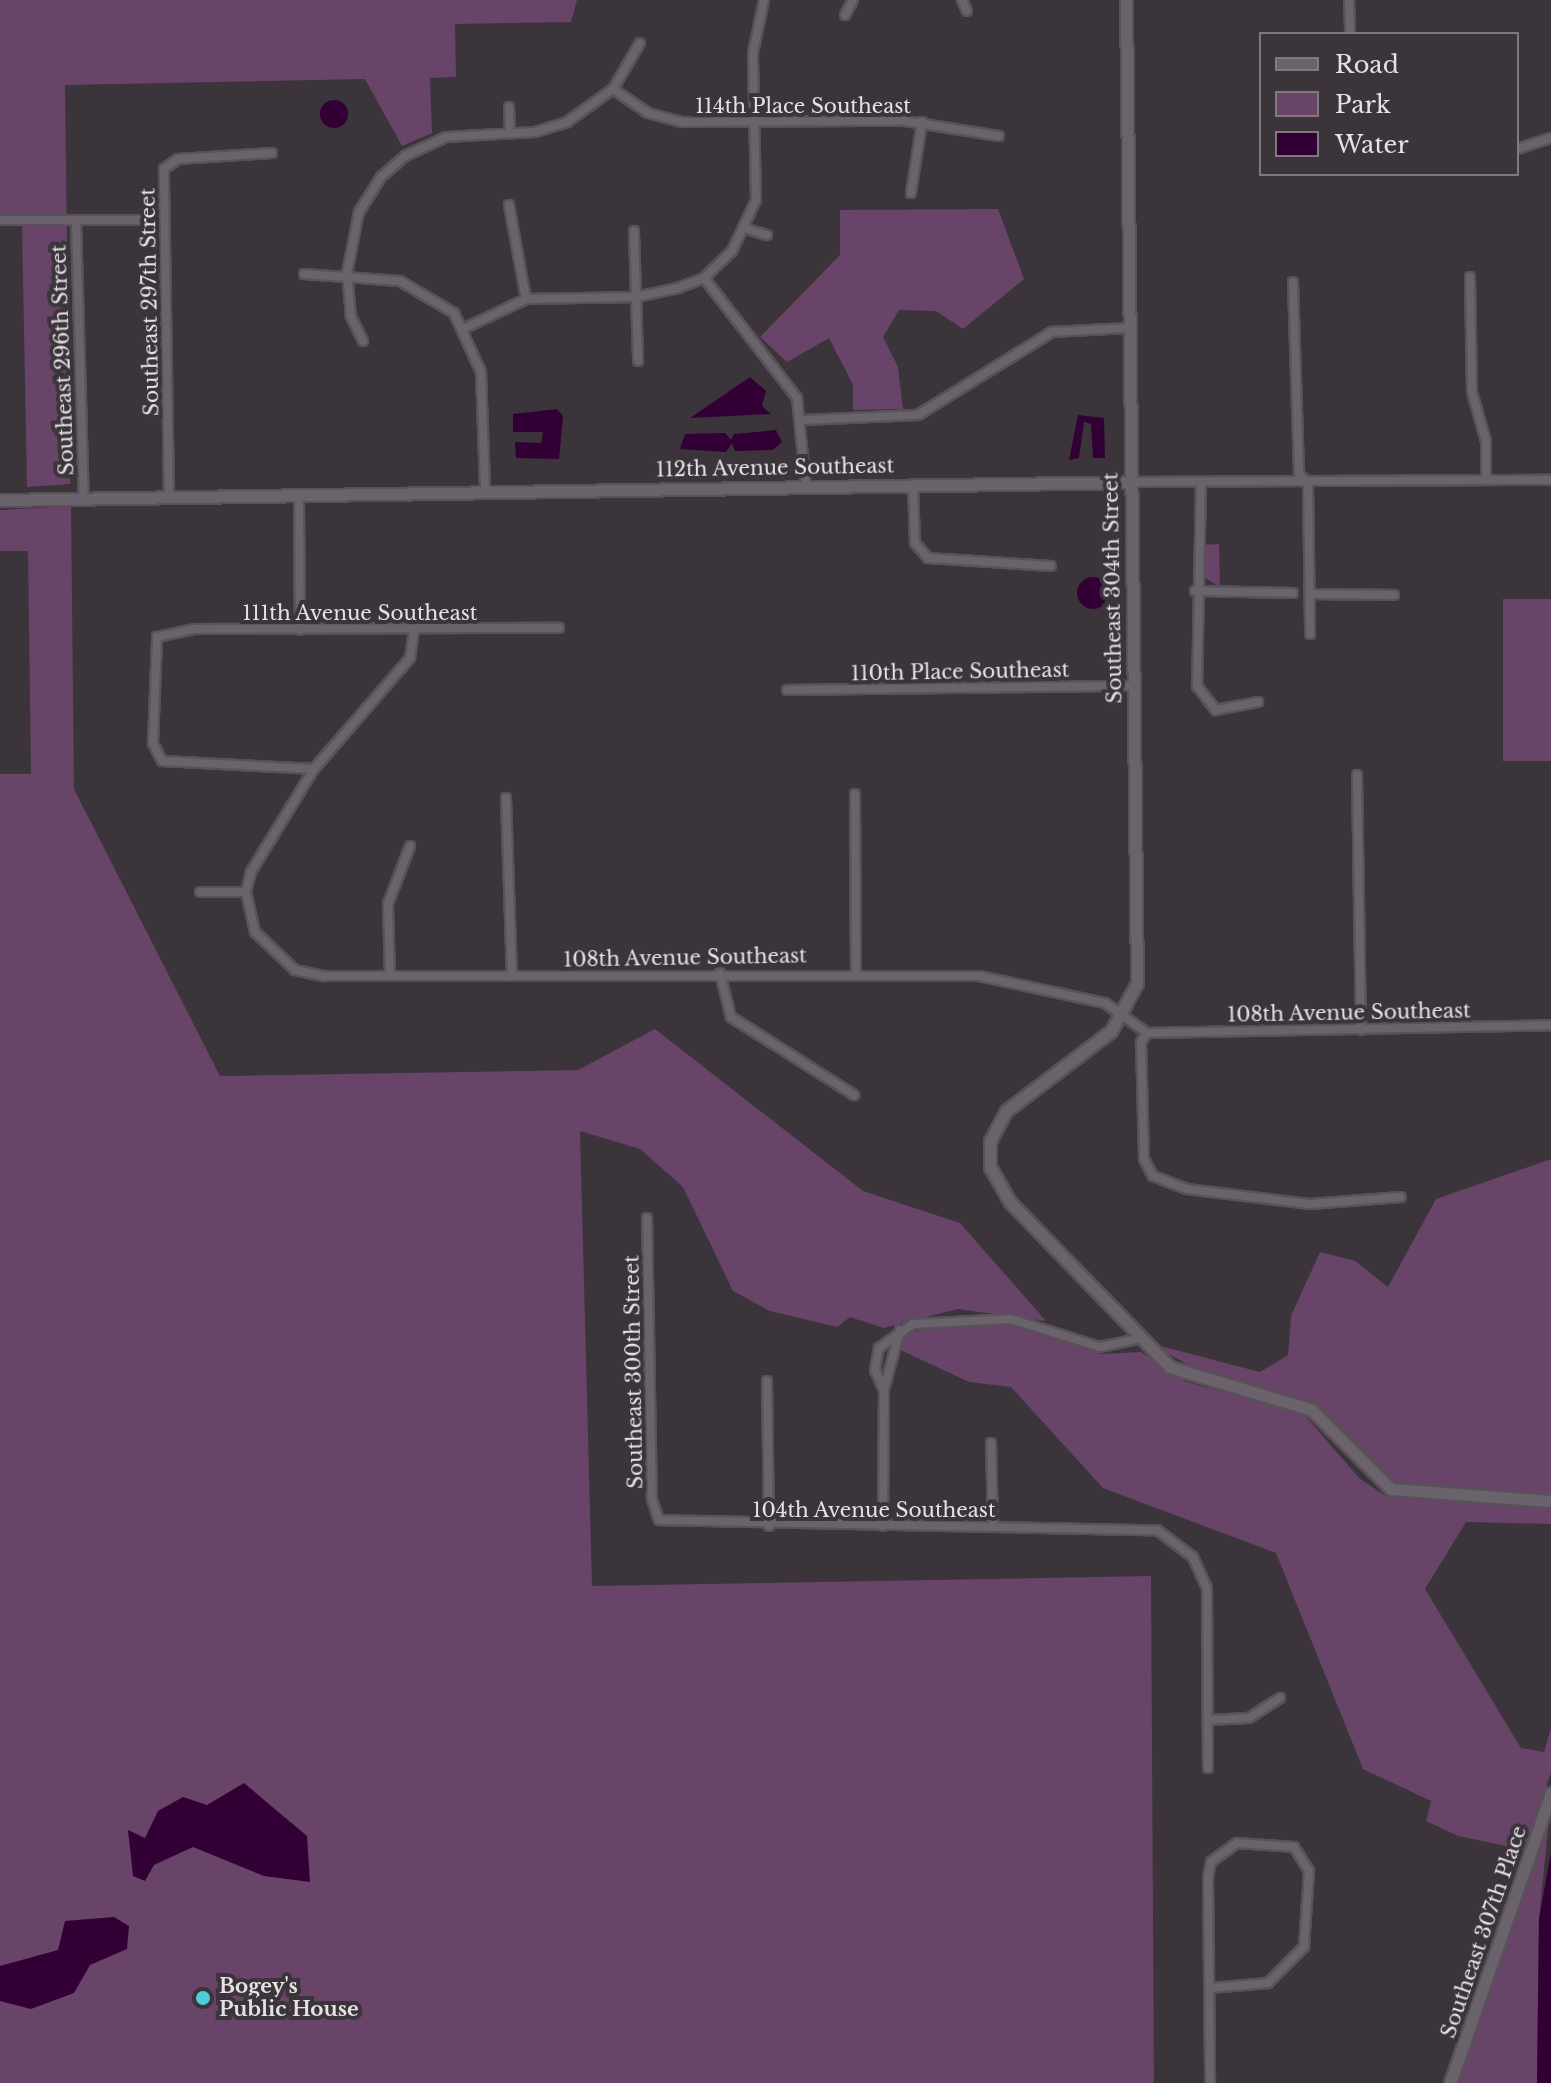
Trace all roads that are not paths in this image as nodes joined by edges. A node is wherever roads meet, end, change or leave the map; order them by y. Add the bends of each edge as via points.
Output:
1 (764, 0) edge
2 (853, 0) edge
3 (962, 0) edge
4 (1126, 0) edge
5 (1349, 0) edge
6 (967, 11) dead end
7 (845, 15) dead end
8 (1350, 32) edge
9 (640, 43) dead end
10 (613, 89) junction
11 (509, 107) dead end
12 (922, 122) junction
13 (754, 124) junction
14 (510, 133) junction
15 (999, 136) dead end
16 (1551, 138) edge
17 (1519, 148) edge
18 (272, 153) dead end
19 (911, 193) dead end
20 (509, 205) dead end
21 (0, 220) edge
22 (76, 220) junction
23 (146, 220) dead end
24 (747, 229) junction
25 (634, 231) dead end
26 (767, 235) dead end
27 (347, 273) junction
28 (304, 274) dead end
29 (1470, 277) dead end
30 (704, 278) junction
31 (1293, 282) dead end
32 (636, 297) junction
33 (526, 299) junction
34 (465, 328) junction
35 (1128, 328) junction
36 (363, 341) dead end
37 (638, 361) dead end
38 (804, 420) junction
39 (1486, 480) junction
40 (1551, 480) edge
41 (1129, 482) junction
42 (1201, 482) junction
43 (1308, 483) junction
44 (913, 484) junction
45 (806, 486) junction
46 (485, 489) junction
47 (169, 497) junction
48 (299, 498) junction
49 (84, 499) junction
50 (0, 500) edge
51 (1051, 566) dead end
52 (1195, 591) junction
53 (1293, 593) dead end
54 (1309, 594) junction
55 (1394, 595) dead end
56 (559, 628) dead end
57 (300, 630) junction
58 (414, 630) junction
59 (1310, 634) dead end
60 (1133, 686) junction
61 (787, 690) dead end
62 (1258, 702) dead end
63 (314, 769) junction
64 (1357, 775) dead end
65 (855, 794) dead end
66 (506, 798) dead end
67 (410, 846) dead end
68 (200, 892) dead end
69 (246, 892) junction
70 (720, 973) junction
71 (856, 973) junction
72 (390, 976) junction
73 (512, 976) junction
74 (1124, 1015) junction
75 (1551, 1025) edge
76 (1361, 1030) junction
77 (1147, 1033) junction
78 (854, 1095) dead end
79 (1401, 1197) dead end
80 (647, 1218) dead end
81 (901, 1329) junction
82 (1137, 1339) junction
83 (767, 1381) dead end
84 (884, 1390) junction
85 (991, 1443) dead end
86 (1551, 1501) edge
87 (662, 1523) joint
88 (993, 1525) junction
89 (769, 1526) junction
90 (883, 1526) junction
91 (1280, 1698) dead end
92 (1208, 1720) junction
93 (1208, 1768) dead end
94 (1551, 1793) edge
95 (1210, 1988) junction
96 (1210, 2083) edge
97 (1450, 2083) edge

1 - 13 street via 755,30
2 - 7 street
3 - 6 street
4 - 35 street, Southeast 304th Street
5 - 8 street
9 - 10 street
10 - 13 street, 114th Place Southeast via 666,119
10 - 14 street via 567,122
11 - 14 street
12 - 13 street, 114th Place Southeast
12 - 15 street, 114th Place Southeast
12 - 19 street
13 - 24 street via 757,187
14 - 27 street via 446,137 391,166 359,212
16 - 17 street
18 - 47 street, Southeast 297th Street via 178,159 164,169
20 - 33 street
21 - 22 street
22 - 23 street
22 - 49 street, Southeast 296th Street
24 - 26 street
24 - 30 street
25 - 32 street
27 - 28 street
27 - 34 street via 419,287
27 - 36 street via 351,316
29 - 39 street via 1472,401 1486,441
30 - 32 street
30 - 38 street via 787,381
31 - 43 street via 1299,474
32 - 33 street
32 - 37 street
33 - 34 street
34 - 46 street via 481,372
35 - 38 street via 1052,332 918,415
35 - 41 street, Southeast 304th Street
38 - 45 street
39 - 40 street, 112th Avenue Southeast
39 - 43 street, 112th Avenue Southeast
41 - 42 street, 112th Avenue Southeast
41 - 44 street, 112th Avenue Southeast
41 - 60 street, Southeast 304th Street
42 - 43 street, 112th Avenue Southeast
42 - 52 street
43 - 54 street
44 - 45 street, 112th Avenue Southeast
44 - 51 street via 920,552 935,560
45 - 46 street, 112th Avenue Southeast
46 - 48 street, 112th Avenue Southeast
47 - 48 street, 112th Avenue Southeast
47 - 49 street, 112th Avenue Southeast
48 - 57 street
49 - 50 street, 112th Avenue Southeast
52 - 53 street
52 - 62 street via 1203,701 1224,710
54 - 55 street
54 - 59 street
56 - 58 street, 111th Avenue Southeast
57 - 58 street, 111th Avenue Southeast
57 - 63 street, 111th Avenue Southeast via 162,634 151,655 153,743 162,761
58 - 63 street via 410,658
60 - 61 street, 110th Place Southeast
60 - 74 street, Southeast 304th Street via 1138,973
63 - 69 street via 262,847
64 - 76 street
65 - 71 street
66 - 73 street
67 - 72 street via 388,904
68 - 69 street
69 - 72 street, 108th Avenue Southeast via 255,932 307,974
70 - 71 street, 108th Avenue Southeast
70 - 73 street, 108th Avenue Southeast
70 - 78 street via 731,1017
71 - 74 street, 108th Avenue Southeast via 979,976 1105,1003
72 - 73 street, 108th Avenue Southeast
74 - 77 street
74 - 82 street via 1006,1111 989,1155 1010,1202
75 - 76 street, 108th Avenue Southeast
76 - 77 street, 108th Avenue Southeast
77 - 79 street via 1141,1042 1144,1159 1162,1181 1202,1191 1332,1206
80 - 87 street, Southeast 300th Street via 652,1499
81 - 82 street via 995,1318 1034,1322 1100,1347
81 - 84 street
81 - 84 street via 879,1348 875,1370
82 - 86 street via 1188,1377 1312,1410 1391,1489
83 - 89 street
84 - 90 street
85 - 88 street
87 - 89 street, 104th Avenue Southeast
88 - 90 street, 104th Avenue Southeast
88 - 92 street, 104th Avenue Southeast via 1157,1530 1193,1557 1208,1596
89 - 90 street, 104th Avenue Southeast
91 - 92 street via 1249,1718
92 - 93 street
94 - 97 street, Southeast 307th Place
95 - 95 street via 1208,1877 1222,1848 1274,1842 1302,1854 1310,1883 1309,1936 1288,1969 1263,1985
95 - 96 street

